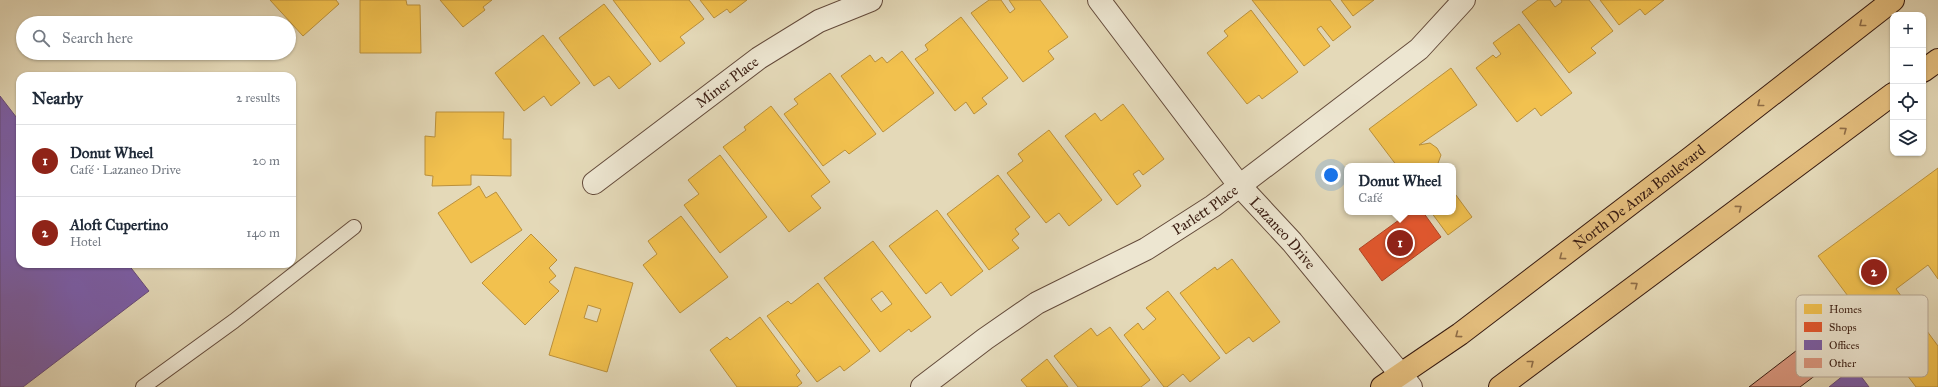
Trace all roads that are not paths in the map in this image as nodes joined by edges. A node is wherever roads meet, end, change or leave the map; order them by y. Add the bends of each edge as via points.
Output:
1 (871, 0) edge
2 (1099, 0) edge
3 (1464, 0) edge
4 (1893, 0) edge
5 (1890, 96) edge
6 (594, 183) dead end
7 (1239, 185) junction
8 (354, 227) dead end
9 (1406, 381) edge
10 (143, 387) edge
11 (922, 387) edge
12 (1382, 387) edge
13 (1500, 387) edge

1 - 6 street, Miner Place via 819,21 759,58
2 - 7 street, Lazaneo Drive
3 - 7 street, Parlett Place via 1419,49
4 -> 9 main road, North De Anza Boulevard via 1460,334
13 -> 5 main road
7 - 9 street, Lazaneo Drive via 1292,242
7 - 11 street, Parlett Place via 1213,206 1146,250 1037,303
8 - 10 lane via 234,321
9 - 12 main road, North De Anza Boulevard

